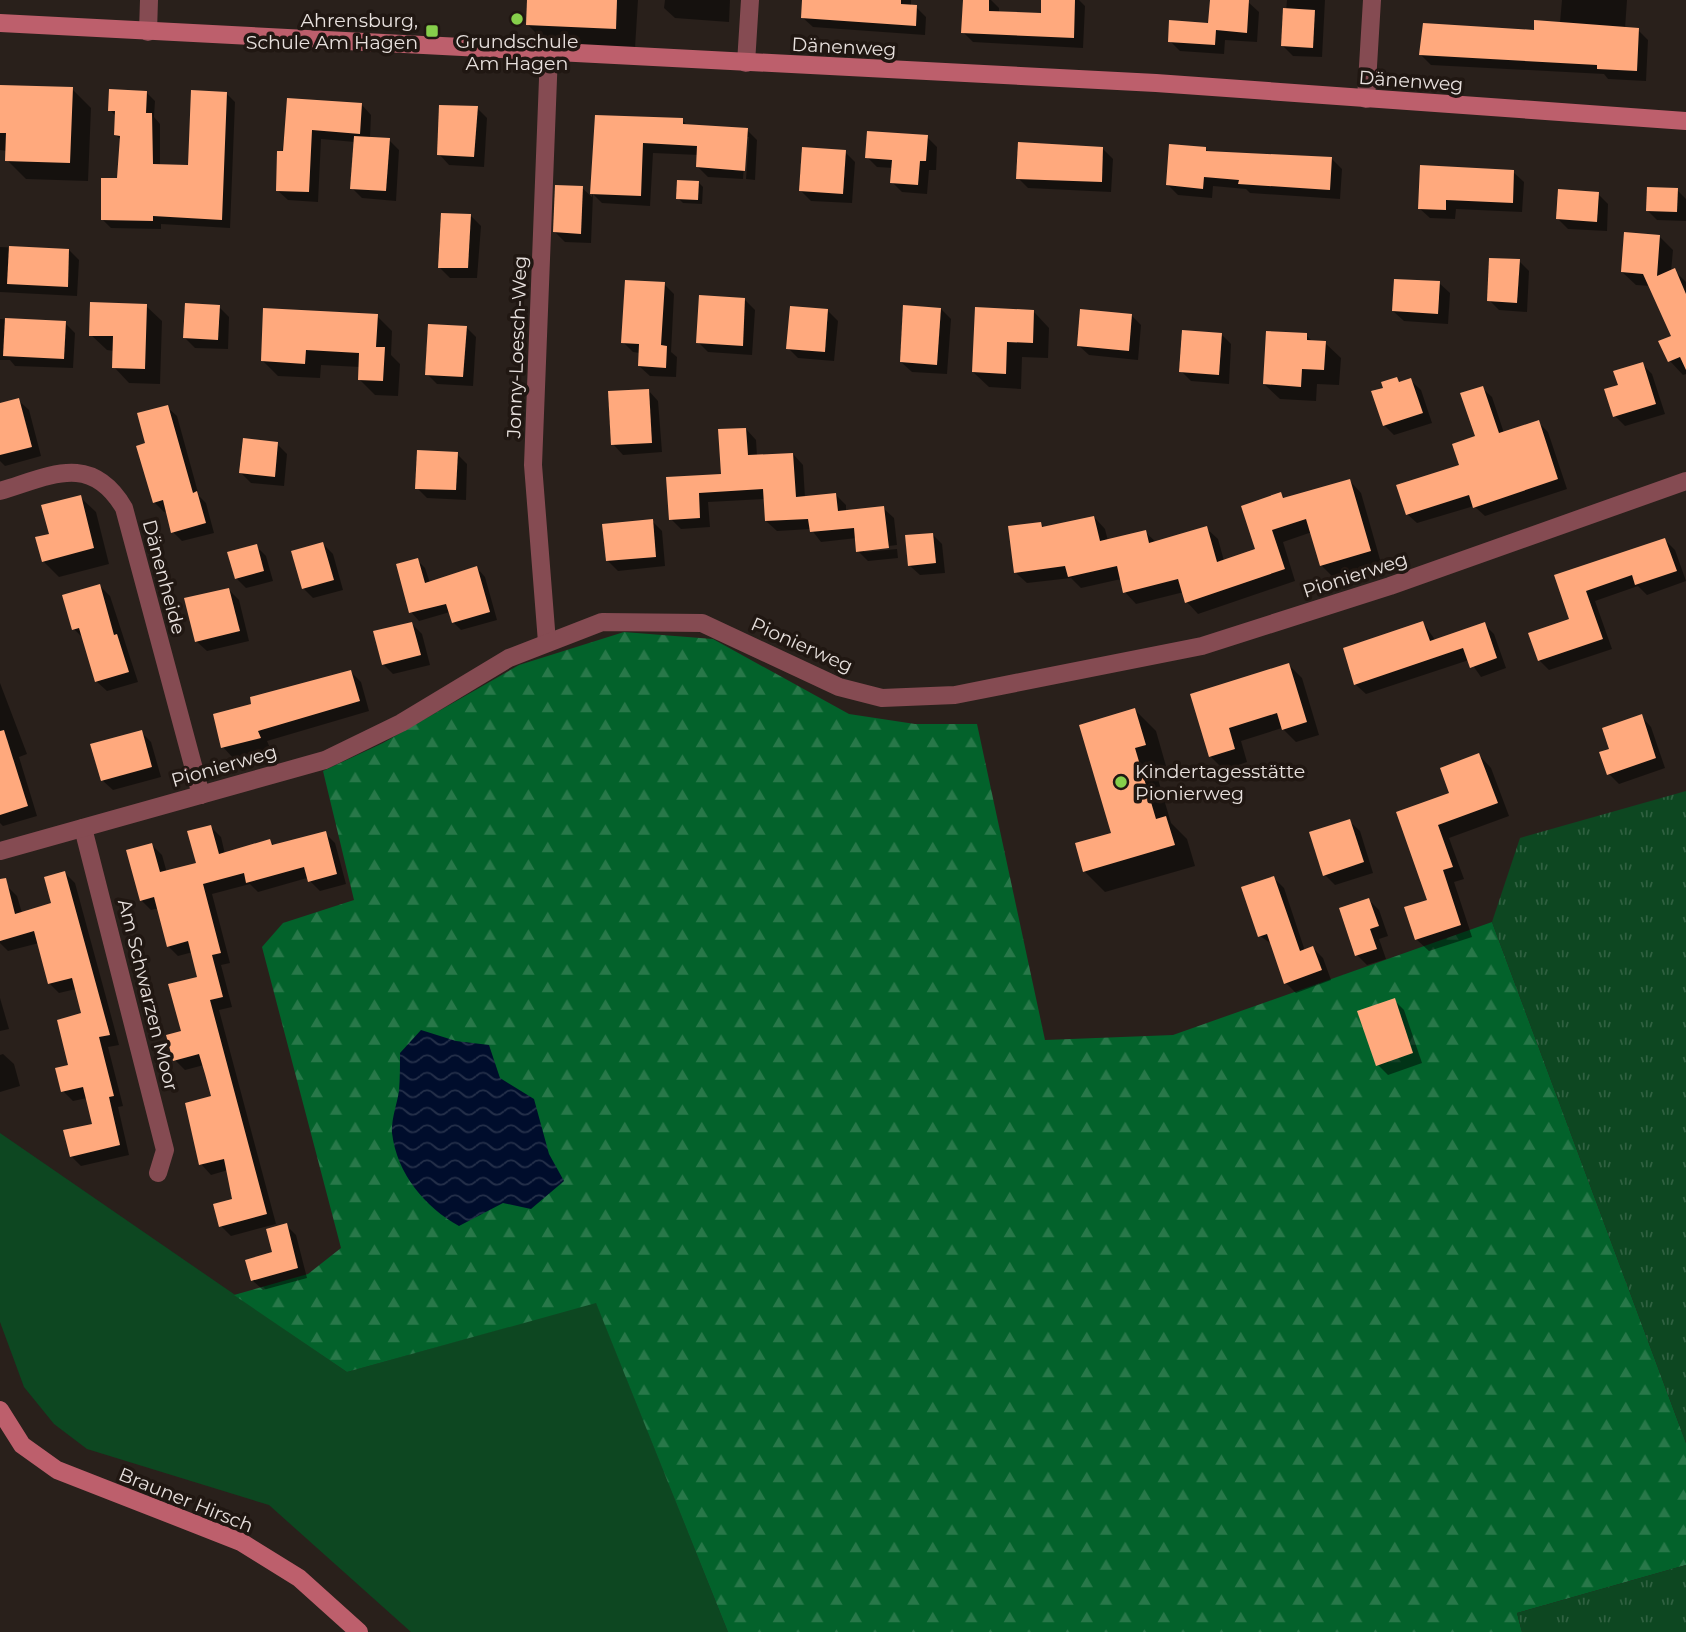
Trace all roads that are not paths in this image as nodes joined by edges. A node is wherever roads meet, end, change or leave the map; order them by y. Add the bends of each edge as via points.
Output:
1 (149, 0) edge
2 (750, 0) edge
3 (1372, 0) edge
4 (0, 23) edge
5 (148, 32) junction
6 (549, 53) junction
7 (746, 63) junction
8 (1366, 99) junction
9 (1686, 121) edge
10 (1686, 481) edge
11 (0, 491) edge
12 (547, 642) junction
13 (201, 795) junction
14 (83, 828) junction
15 (0, 851) edge
16 (158, 1173) dead end
17 (0, 1410) edge
18 (359, 1632) edge

1 - 5 street
2 - 7 street
3 - 8 street
4 - 5 street, Dänenweg
5 - 6 street, Dänenweg
6 - 7 street, Dänenweg
6 - 12 street, Jonny-Loesch-Weg via 533,465
7 - 8 street, Dänenweg via 1156,83
8 - 9 street, Dänenweg
10 - 12 street, Pionierweg via 1391,586 1202,646 955,695 881,698 839,687 702,623 602,622
11 - 13 street, Dänenheide via 70,471 91,475 116,494 124,508
12 - 13 street, Pionierweg via 509,658 401,723 325,760
13 - 14 street, Pionierweg
14 - 15 street, Pionierweg
14 - 16 street, Am Schwarzen Moor via 166,1150
17 - 18 street, Brauner Hirsch via 22,1444 57,1470 241,1542 299,1578

